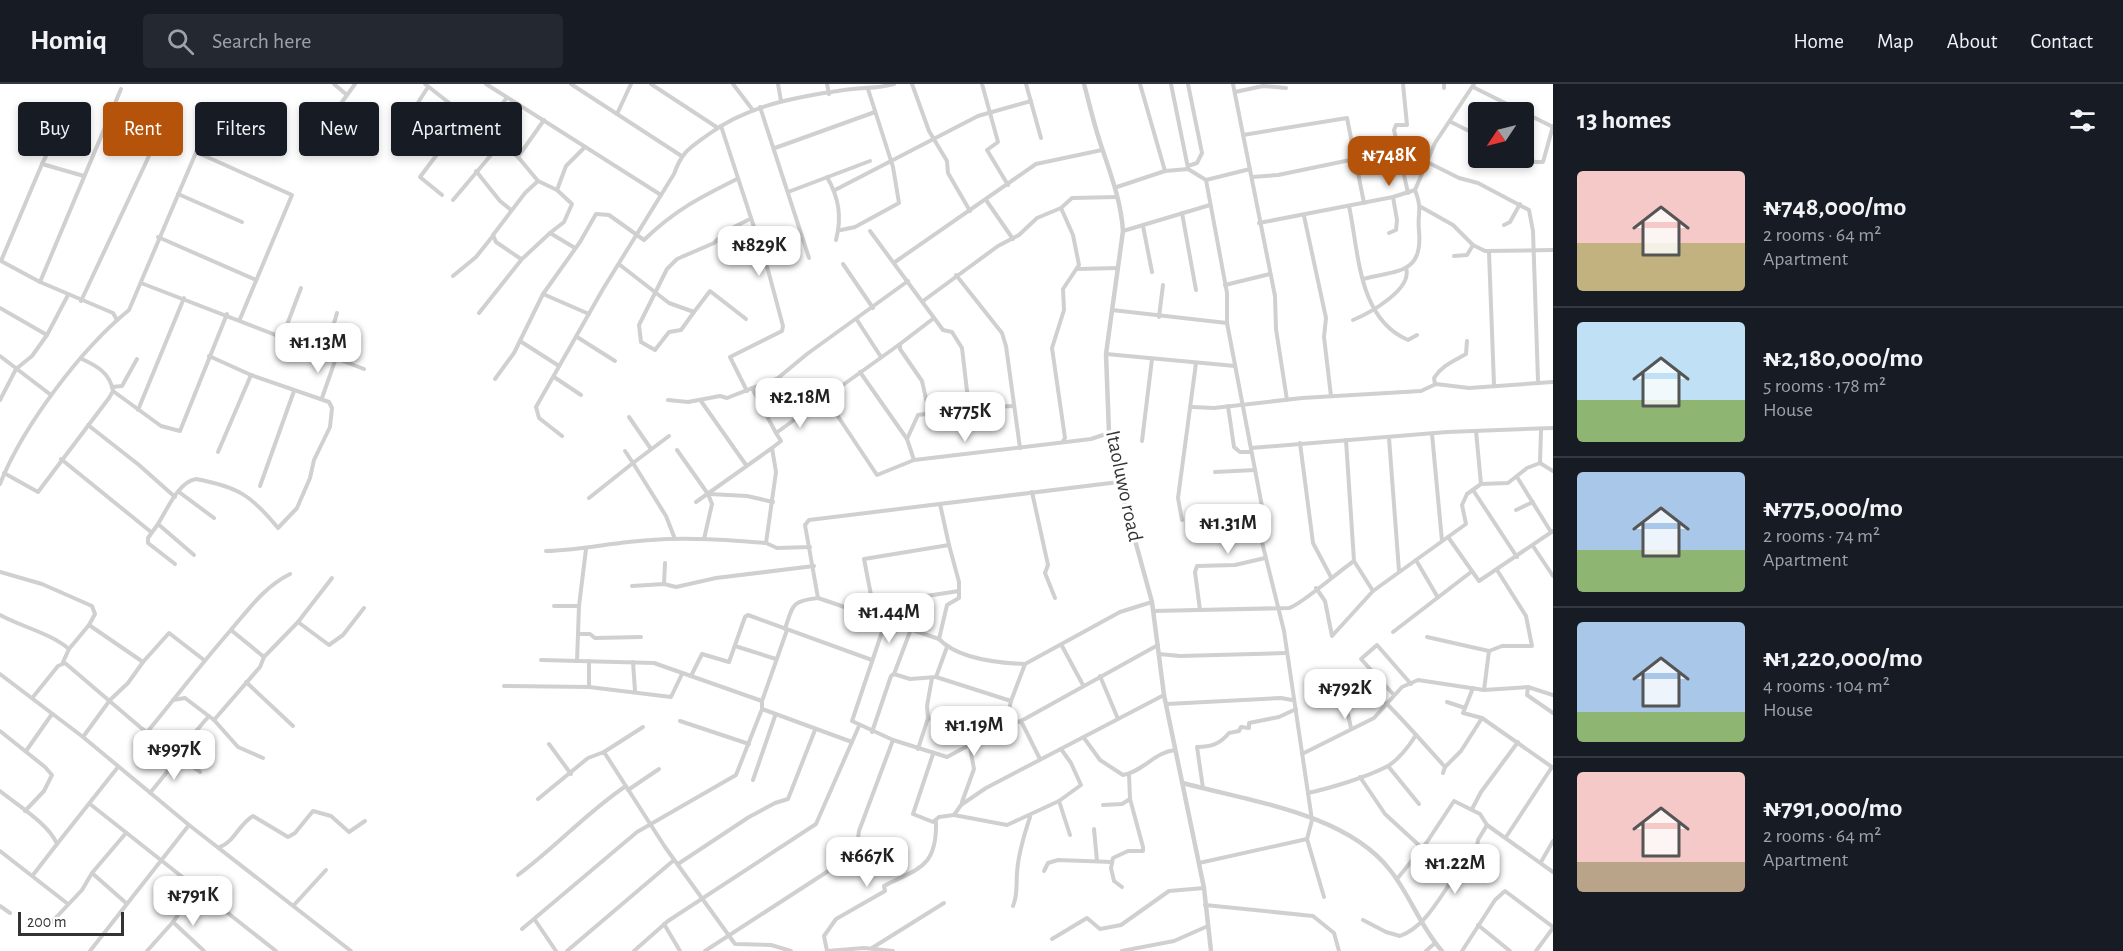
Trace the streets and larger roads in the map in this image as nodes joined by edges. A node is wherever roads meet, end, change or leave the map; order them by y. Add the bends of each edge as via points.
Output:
1 (334, 84) edge
2 (355, 84) edge
3 (486, 84) edge
4 (571, 84) edge
5 (631, 84) edge
6 (651, 84) edge
7 (733, 84) edge
8 (778, 84) edge
9 (827, 84) edge
10 (894, 84) edge
11 (912, 84) edge
12 (981, 84) edge
13 (1026, 84) edge
14 (1084, 84) edge
15 (1140, 84) edge
16 (1171, 84) edge
17 (1188, 84) edge
18 (1233, 84) edge
19 (1402, 84) edge
20 (427, 85) edge
21 (1473, 85) edge
22 (876, 86) edge
23 (1286, 88) dead end
24 (121, 89) dead end
25 (867, 89) junction
26 (1235, 92) junction
27 (829, 94) junction
28 (347, 95) junction
29 (506, 99) junction
30 (1031, 100) junction
31 (781, 101) junction
32 (342, 102) edge
33 (418, 102) edge
34 (448, 102) edge
35 (504, 102) edge
36 (760, 107) junction
37 (752, 109) junction
38 (875, 112) junction
39 (990, 113) junction
40 (617, 114) junction
41 (544, 120) junction
42 (1450, 122) junction
43 (1553, 126) edge
44 (719, 127) junction
45 (1468, 131) edge
46 (1244, 135) junction
47 (1041, 138) dead end
48 (933, 139) junction
49 (585, 147) junction
50 (776, 148) junction
51 (1102, 150) junction
52 (195, 154) edge
53 (680, 155) junction
54 (46, 156) edge
55 (149, 156) dead end
56 (205, 156) edge
57 (436, 156) edge
58 (489, 156) edge
59 (519, 157) joint
60 (1355, 159) junction
61 (870, 161) dead end
62 (892, 162) junction
63 (1427, 162) junction
64 (1534, 162) edge
65 (42, 164) junction
66 (1188, 168) junction
67 (1250, 169) junction
68 (476, 171) junction
69 (1164, 171) junction
70 (84, 176) junction
71 (827, 177) junction
72 (1252, 177) junction
73 (737, 178) junction
74 (1206, 180) junction
75 (538, 181) junction
76 (1008, 185) junction
77 (1117, 187) junction
78 (557, 190) junction
79 (835, 190) junction
80 (1415, 190) junction
81 (788, 192) junction
82 (1408, 193) junction
83 (178, 194) junction
84 (442, 195) dead end
85 (661, 195) junction
86 (1117, 197) junction
87 (1393, 198) junction
88 (453, 200) dead end
89 (986, 200) junction
90 (1364, 203) junction
91 (1520, 204) junction
92 (1210, 205) junction
93 (1349, 206) junction
94 (1421, 207) junction
95 (1061, 208) junction
96 (511, 210) junction
97 (970, 211) junction
98 (1182, 213) junction
99 (1304, 216) junction
100 (750, 219) junction
101 (242, 222) dead end
102 (1259, 222) junction
103 (1504, 225) dead end
104 (1143, 226) junction
105 (841, 230) junction
106 (870, 231) dead end
107 (1123, 231) junction
108 (1389, 232) dead end
109 (550, 233) junction
110 (638, 234) junction
111 (158, 237) junction
112 (492, 237) junction
113 (1013, 239) junction
114 (836, 240) dead end
115 (580, 242) junction
116 (1473, 246) junction
117 (1553, 250) edge
118 (1533, 251) junction
119 (1489, 252) junction
120 (1454, 256) dead end
121 (809, 258) dead end
122 (522, 259) junction
123 (1, 261) edge
124 (895, 262) junction
125 (620, 264) junction
126 (843, 264) dead end
127 (1406, 267) junction
128 (1118, 268) junction
129 (1077, 269) junction
130 (1152, 272) dead end
131 (1270, 274) junction
132 (956, 275) junction
133 (453, 276) dead end
134 (1363, 279) junction
135 (256, 280) junction
136 (908, 281) junction
137 (40, 282) junction
138 (140, 283) junction
139 (1163, 285) dead end
140 (1225, 285) junction
141 (301, 288) dead end
142 (1196, 290) dead end
143 (656, 291) junction
144 (543, 294) junction
145 (68, 295) junction
146 (184, 298) junction
147 (81, 301) junction
148 (923, 301) junction
149 (0, 308) edge
150 (873, 308) junction
151 (1112, 310) junction
152 (1374, 310) junction
153 (694, 312) junction
154 (337, 313) dead end
155 (479, 313) dead end
156 (226, 314) junction
157 (589, 314) junction
158 (1159, 316) junction
159 (934, 318) junction
160 (240, 319) junction
161 (746, 319) dead end
162 (117, 320) junction
163 (857, 320) junction
164 (1353, 320) dead end
165 (1227, 323) junction
166 (47, 335) junction
167 (1417, 335) dead end
168 (577, 337) junction
169 (282, 338) junction
170 (520, 341) junction
171 (1467, 341) dead end
172 (900, 344) junction
173 (325, 354) junction
174 (1106, 354) junction
175 (0, 356) edge
176 (209, 356) junction
177 (881, 357) junction
178 (336, 358) junction
179 (82, 359) junction
180 (137, 359) dead end
181 (1152, 359) junction
182 (615, 361) dead end
183 (1196, 363) junction
184 (559, 366) junction
185 (1235, 366) junction
186 (16, 369) junction
187 (364, 369) dead end
188 (860, 372) junction
189 (251, 375) junction
190 (554, 377) junction
191 (495, 380) dead end
192 (1538, 381) junction
193 (1553, 381) edge
194 (1435, 384) junction
195 (1494, 385) junction
196 (112, 389) junction
197 (750, 389) junction
198 (294, 391) junction
199 (51, 395) junction
200 (581, 395) dead end
201 (830, 395) junction
202 (1332, 396) junction
203 (322, 398) junction
204 (668, 399) dead end
205 (0, 400) edge
206 (1287, 400) junction
207 (701, 401) junction
208 (1242, 404) junction
209 (1014, 406) junction
210 (1228, 406) junction
211 (1192, 407) junction
212 (969, 408) junction
213 (138, 410) junction
214 (929, 412) junction
215 (629, 417) dead end
216 (88, 425) junction
217 (1553, 428) edge
218 (1541, 430) junction
219 (1476, 431) junction
220 (776, 433) junction
221 (1109, 433) junction
222 (1432, 434) junction
223 (562, 436) dead end
224 (669, 436) dead end
225 (1389, 438) junction
226 (907, 440) junction
227 (1142, 441) dead end
228 (1346, 441) junction
229 (1062, 442) junction
230 (1300, 443) junction
231 (772, 448) junction
232 (1020, 448) junction
233 (651, 449) junction
234 (677, 450) dead end
235 (1251, 450) junction
236 (625, 451) dead end
237 (218, 452) dead end
238 (61, 459) junction
239 (914, 460) junction
240 (633, 463) junction
241 (1540, 463) junction
242 (746, 465) junction
243 (1255, 471) junction
244 (1553, 471) edge
245 (1215, 472) dead end
246 (4, 473) junction
247 (1517, 477) junction
248 (1119, 482) junction
249 (0, 484) edge
250 (1481, 484) junction
251 (260, 486) dead end
252 (1473, 490) junction
253 (179, 492) junction
254 (1032, 492) junction
255 (708, 494) junction
256 (175, 497) junction
257 (590, 498) dead end
258 (696, 502) dead end
259 (773, 502) junction
260 (1533, 502) junction
261 (939, 504) junction
262 (1516, 510) dead end
263 (214, 519) dead end
264 (1182, 520) dead end
265 (158, 524) junction
266 (1552, 531) edge
267 (152, 532) junction
268 (1449, 537) junction
269 (675, 538) junction
270 (704, 539) junction
271 (1442, 541) junction
272 (766, 543) junction
273 (949, 545) junction
274 (1533, 546) junction
275 (810, 547) junction
276 (586, 549) junction
277 (546, 551) dead end
278 (194, 555) dead end
279 (1517, 557) junction
280 (1265, 558) junction
281 (1416, 560) junction
282 (1354, 561) junction
283 (665, 563) dead end
284 (175, 564) dead end
285 (813, 566) junction
286 (1497, 570) junction
287 (0, 572) edge
288 (1399, 572) junction
289 (1471, 572) junction
290 (290, 574) dead end
291 (1331, 576) junction
292 (1553, 576) edge
293 (333, 578) dead end
294 (664, 584) junction
295 (632, 586) dead end
296 (1316, 588) junction
297 (959, 591) junction
298 (1373, 591) junction
299 (871, 595) dead end
300 (1437, 596) junction
301 (818, 598) junction
302 (1055, 598) dead end
303 (893, 601) dead end
304 (1152, 602) junction
305 (554, 606) dead end
306 (579, 606) junction
307 (364, 608) dead end
308 (1276, 609) junction
309 (1200, 610) junction
310 (1153, 611) junction
311 (0, 615) edge
312 (886, 620) junction
313 (298, 622) junction
314 (89, 625) junction
315 (911, 628) junction
316 (786, 629) junction
317 (231, 630) junction
318 (1393, 632) dead end
319 (578, 634) junction
320 (1427, 637) dead end
321 (641, 638) dead end
322 (939, 639) junction
323 (1159, 644) junction
324 (735, 646) junction
325 (1062, 646) junction
326 (947, 647) junction
327 (69, 649) junction
328 (1489, 651) junction
329 (1286, 653) junction
330 (1159, 654) junction
331 (264, 657) junction
332 (776, 659) junction
333 (204, 660) junction
334 (541, 660) dead end
335 (872, 660) junction
336 (577, 661) junction
337 (589, 661) junction
338 (143, 662) junction
339 (633, 662) junction
340 (62, 663) junction
341 (1025, 664) junction
342 (1339, 672) dead end
343 (0, 674) edge
344 (682, 674) junction
345 (894, 674) junction
346 (691, 676) junction
347 (1100, 676) junction
348 (934, 677) junction
349 (246, 682) junction
350 (1411, 684) junction
351 (1083, 685) junction
352 (504, 686) dead end
353 (589, 687) junction
354 (1528, 687) junction
355 (1292, 688) junction
356 (1473, 688) junction
357 (1484, 690) junction
358 (635, 691) junction
359 (1164, 695) junction
360 (1394, 695) junction
361 (1553, 695) edge
362 (33, 697) junction
363 (1281, 698) junction
364 (110, 700) junction
365 (173, 700) junction
366 (1292, 700) junction
367 (762, 701) junction
368 (1011, 701) junction
369 (1447, 702) dead end
370 (1386, 703) junction
371 (1167, 704) junction
372 (1465, 708) junction
373 (762, 709) junction
374 (1296, 709) junction
375 (1553, 713) edge
376 (52, 714) junction
377 (209, 716) junction
378 (775, 716) junction
379 (928, 718) junction
380 (1118, 718) junction
381 (1482, 718) junction
382 (214, 720) junction
383 (680, 720) dead end
384 (1021, 721) junction
385 (292, 726) dead end
386 (860, 726) junction
387 (1005, 726) junction
388 (644, 727) dead end
389 (1351, 728) junction
390 (815, 730) junction
391 (0, 731) edge
392 (148, 731) junction
393 (872, 732) junction
394 (1416, 735) junction
395 (83, 737) junction
396 (987, 737) junction
397 (1084, 738) junction
398 (893, 741) junction
399 (852, 742) junction
400 (1518, 742) junction
401 (549, 744) dead end
402 (749, 744) junction
403 (970, 747) junction
404 (1061, 748) junction
405 (918, 749) junction
406 (1175, 750) junction
407 (26, 751) junction
408 (604, 752) junction
409 (178, 754) junction
410 (933, 754) junction
411 (1302, 754) junction
412 (263, 758) dead end
413 (1040, 759) junction
414 (118, 766) junction
415 (1388, 766) junction
416 (1444, 767) junction
417 (659, 769) dead end
418 (200, 772) dead end
419 (1443, 773) dead end
420 (571, 774) junction
421 (1129, 774) junction
422 (1360, 777) junction
423 (753, 780) dead end
424 (1182, 783) junction
425 (627, 788) junction
426 (1203, 788) junction
427 (0, 791) edge
428 (150, 793) junction
429 (1308, 793) junction
430 (538, 799) dead end
431 (1130, 799) junction
432 (1059, 801) junction
433 (90, 804) junction
434 (1419, 804) dead end
435 (961, 805) junction
436 (1103, 805) dead end
437 (1472, 809) junction
438 (25, 811) junction
439 (954, 815) junction
440 (1030, 816) junction
441 (1312, 820) junction
442 (365, 821) dead end
443 (935, 822) junction
444 (651, 823) junction
445 (189, 825) junction
446 (1487, 825) junction
447 (1094, 829) dead end
448 (126, 833) junction
449 (1071, 835) dead end
450 (1506, 837) junction
451 (1307, 839) junction
452 (1553, 841) edge
453 (57, 844) junction
454 (220, 847) junction
455 (1422, 848) junction
456 (0, 851) edge
457 (674, 860) junction
458 (161, 861) junction
459 (1097, 861) junction
460 (1112, 862) junction
461 (1541, 862) junction
462 (1199, 863) junction
463 (678, 864) junction
464 (326, 870) dead end
465 (1044, 871) dead end
466 (1553, 872) edge
467 (92, 873) junction
468 (33, 875) junction
469 (518, 875) dead end
470 (1397, 879) junction
471 (1122, 887) dead end
472 (197, 888) junction
473 (1204, 888) junction
474 (1324, 897) dead end
475 (701, 899) junction
476 (126, 903) junction
477 (944, 903) dead end
478 (68, 904) junction
479 (294, 905) junction
480 (1205, 905) junction
481 (0, 906) edge
482 (1013, 906) dead end
483 (10, 913) dead end
484 (535, 920) junction
485 (1364, 920) dead end
486 (172, 922) junction
487 (1420, 922) junction
488 (664, 924) junction
489 (1478, 925) junction
490 (48, 926) dead end
491 (1208, 926) junction
492 (1553, 927) edge
493 (522, 929) dead end
494 (727, 934) junction
495 (1052, 939) dead end
496 (1435, 943) junction
497 (267, 944) junction
498 (872, 948) junction
499 (205, 950) edge
500 (839, 950) edge
501 (90, 951) edge
502 (147, 951) edge
503 (262, 951) edge
504 (276, 951) edge
505 (351, 951) edge
506 (556, 951) edge
507 (567, 951) edge
508 (634, 951) edge
509 (680, 951) edge
510 (705, 951) edge
511 (791, 951) edge
512 (827, 951) edge
513 (893, 951) edge
514 (1123, 951) edge
515 (1211, 951) edge
516 (1339, 951) edge
517 (1426, 951) edge
518 (1442, 951) edge
519 (1462, 951) edge
520 (1510, 951) edge
521 (1536, 951) edge

1 - 28 street
2 - 28 street
3 - 29 street
4 - 40 street
5 - 40 street
6 - 44 street
7 - 37 street
8 - 31 street
9 - 27 street
10 - 22 street
11 - 48 street
12 - 39 street
13 - 30 street
14 - 51 street, Itaoluwo road
15 - 69 street
16 - 66 street
17 - 66 street via 1202,153 1197,163
18 - 26 street
19 - 82 street via 1407,125 1396,126 1394,130
20 - 33 street
20 - 34 street
21 - 42 street
21 - 43 street
22 - 25 street
23 - 26 street via 1263,86
24 - 70 street
25 - 27 street
25 - 38 street
26 - 46 street
27 - 31 street
28 - 32 street
29 - 35 street
29 - 41 street
30 - 39 street
30 - 47 street
31 - 36 street
36 - 37 street
36 - 50 street
37 - 44 street
38 - 50 street
38 - 62 street
39 - 48 street
39 - 76 street via 998,142 987,150
40 - 53 street
41 - 49 street
41 - 59 street
42 - 45 street
42 - 63 street
43 - 64 street via 1543,162
44 - 53 street
44 - 73 street
46 - 60 street via 1345,117 1350,122
46 - 67 street
48 - 62 street
48 - 97 street
49 - 78 street via 566,166
49 - 85 street
50 - 81 street
51 - 76 street via 1042,161
51 - 77 street, Itaoluwo road
52 - 83 street
53 - 85 street
54 - 65 street
55 - 147 street
56 - 135 street via 292,195
57 - 84 street via 420,177
58 - 68 street
59 - 75 street
60 - 72 street
60 - 90 street
61 - 71 street
62 - 79 street
62 - 105 street via 900,196 898,206
63 - 80 street
63 - 91 street
65 - 70 street
65 - 123 street
66 - 69 street
66 - 74 street
67 - 72 street
67 - 74 street
68 - 88 street
68 - 96 street
69 - 77 street
70 - 137 street
71 - 79 street
71 - 81 street
72 - 102 street
73 - 100 street
73 - 110 street via 684,205 644,240
74 - 92 street
75 - 78 street
75 - 96 street
76 - 89 street
77 - 86 street, Itaoluwo road
78 - 109 street via 572,204 564,222
79 - 105 street
80 - 82 street
80 - 94 street
81 - 121 street
82 - 87 street
83 - 101 street
83 - 111 street
85 - 110 street
86 - 95 street via 1072,198
86 - 107 street, Itaoluwo road
87 - 90 street
87 - 108 street via 1397,225 1396,230
89 - 97 street
89 - 113 street
90 - 93 street
91 - 103 street
91 - 118 street via 1530,212
92 - 98 street
92 - 140 street
93 - 99 street
93 - 134 street
94 - 116 street via 1453,225
94 - 127 street via 1420,249 1413,265
95 - 113 street via 1037,218
95 - 129 street via 1078,254
96 - 112 street
97 - 124 street
98 - 104 street
98 - 142 street
99 - 102 street
99 - 202 street via 1326,318 1324,337
100 - 143 street via 726,231 714,243 677,259
100 - 197 street via 783,326 782,332 730,357
102 - 131 street
104 - 107 street
104 - 130 street
105 - 114 street
106 - 124 street
107 - 128 street, Itaoluwo road
109 - 115 street via 574,249
109 - 122 street
110 - 115 street via 609,215 596,214
110 - 125 street
111 - 135 street
111 - 138 street
112 - 122 street
112 - 133 street
113 - 132 street
115 - 144 street
116 - 119 street
116 - 120 street via 1467,255
117 - 118 street
118 - 119 street
118 - 192 street
119 - 195 street
122 - 155 street
123 - 137 street
124 - 136 street
125 - 143 street
125 - 157 street
126 - 150 street
127 - 134 street
127 - 152 street via 1402,287
128 - 129 street
128 - 151 street, Itaoluwo road
129 - 229 street via 1064,289 1064,310 1052,348 1065,438
131 - 140 street
131 - 206 street
132 - 148 street
132 - 209 street via 1002,333
134 - 152 street
135 - 160 street
136 - 148 street
136 - 150 street
137 - 145 street
138 - 146 street
138 - 162 street via 129,310
139 - 158 street
140 - 165 street
141 - 169 street
143 - 153 street via 669,303
143 - 153 street via 639,325 641,342 655,350 669,332 681,330
144 - 157 street
144 - 170 street
145 - 147 street
145 - 166 street
146 - 156 street
146 - 213 street
147 - 162 street via 113,313
148 - 159 street
149 - 166 street
150 - 163 street
151 - 158 street
151 - 174 street, Itaoluwo road
152 - 164 street
152 - 167 street via 1393,333 1408,340
153 - 161 street via 710,291
154 - 173 street
156 - 160 street
156 - 176 street
157 - 168 street
158 - 165 street
159 - 172 street
159 - 212 street via 943,330 957,337 962,348
160 - 169 street
162 - 179 street
163 - 177 street
163 - 197 street via 778,378
165 - 185 street
166 - 186 street via 32,356
168 - 182 street
168 - 184 street
169 - 173 street
170 - 184 street
170 - 191 street
171 - 194 street via 1466,354 1441,369 1434,378
172 - 177 street
172 - 214 street via 922,381
173 - 178 street
174 - 181 street
174 - 221 street, Itaoluwo road
175 - 186 street
176 - 189 street
176 - 213 street via 182,429 161,426
177 - 188 street
178 - 187 street
178 - 203 street
179 - 196 street via 101,369
179 - 199 street
180 - 196 street via 123,386
181 - 183 street
181 - 227 street
183 - 185 street
183 - 211 street
184 - 190 street
185 - 208 street
186 - 199 street
186 - 205 street
188 - 201 street
188 - 226 street
189 - 198 street
189 - 237 street
190 - 200 street
190 - 223 street via 536,407 539,418
192 - 193 street
192 - 195 street
194 - 195 street via 1469,388
194 - 202 street via 1421,391
196 - 213 street
196 - 216 street
197 - 207 street via 736,396
197 - 220 street
198 - 203 street
198 - 251 street
199 - 246 street via 25,432
201 - 220 street
201 - 239 street via 831,406 877,475
202 - 206 street
203 - 253 street via 332,408 330,427 297,508 278,528 262,508 235,488 196,479
204 - 207 street
206 - 208 street
207 - 242 street
208 - 210 street
208 - 235 street
209 - 212 street
209 - 232 street
210 - 211 street
210 - 235 street via 1234,447 1240,452
211 - 264 street via 1178,498
212 - 214 street
214 - 226 street via 918,415
215 - 233 street
216 - 238 street
216 - 256 street
217 - 218 street
218 - 219 street
218 - 241 street
219 - 222 street
219 - 250 street
220 - 231 street via 781,441
221 - 229 street
221 - 248 street, Itaoluwo road via 1118,456
222 - 225 street
222 - 271 street
224 - 233 street
225 - 228 street
225 - 288 street
226 - 239 street
228 - 230 street
228 - 282 street
229 - 232 street
230 - 235 street
230 - 291 street via 1312,543
231 - 242 street
231 - 259 street via 776,472
232 - 239 street
233 - 240 street
234 - 255 street
235 - 243 street
236 - 240 street
238 - 246 street via 38,492
238 - 267 street
240 - 257 street
240 - 269 street
241 - 244 street
241 - 247 street
242 - 255 street
243 - 245 street
243 - 280 street via 1266,528 1261,537
246 - 249 street
247 - 250 street via 1504,485
247 - 260 street
248 - 254 street
248 - 304 street, Itaoluwo road
250 - 252 street
252 - 268 street via 1462,503 1466,524
252 - 279 street
253 - 256 street
253 - 263 street
254 - 261 street
254 - 302 street via 1048,565 1045,573
255 - 258 street
255 - 259 street
255 - 270 street via 712,504
256 - 265 street
259 - 272 street
260 - 262 street
260 - 266 street
261 - 273 street
261 - 275 street via 809,520 805,525
265 - 267 street
265 - 278 street
266 - 274 street
267 - 284 street via 148,538 150,546
268 - 271 street
268 - 289 street
269 - 270 street
269 - 276 street
270 - 272 street
271 - 281 street
272 - 275 street via 777,548
273 - 297 street
273 - 299 street via 864,559
274 - 279 street
274 - 292 street
275 - 285 street
276 - 277 street
276 - 306 street
279 - 286 street
280 - 308 street
280 - 309 street via 1235,566 1197,566
281 - 288 street
281 - 300 street
282 - 291 street
282 - 298 street
283 - 294 street
285 - 294 street via 676,587
285 - 301 street
286 - 289 street via 1479,581
286 - 328 street via 1526,616 1532,646 1502,646
287 - 314 street via 42,584 92,606 95,614
288 - 298 street
289 - 300 street
290 - 317 street via 265,591
291 - 296 street
293 - 313 street
294 - 295 street
296 - 298 street via 1325,601 1332,636
296 - 308 street via 1297,605
297 - 303 street
297 - 322 street via 959,598 947,605
300 - 318 street
301 - 312 street
301 - 316 street via 798,600
304 - 310 street, Itaoluwo road
304 - 325 street via 1120,612
305 - 306 street
306 - 319 street
307 - 313 street via 343,635 329,645
308 - 309 street
308 - 329 street
309 - 310 street
310 - 323 street, Itaoluwo road
311 - 327 street via 57,639
312 - 315 street
312 - 335 street
313 - 331 street
314 - 327 street
314 - 338 street
315 - 322 street
315 - 345 street
316 - 324 street via 746,615
316 - 332 street
316 - 335 street
317 - 331 street
317 - 333 street
319 - 321 street
319 - 336 street
320 - 328 street
322 - 326 street
323 - 330 street, Itaoluwo road
323 - 347 street
324 - 332 street
324 - 346 street via 729,663 700,655
325 - 341 street
325 - 351 street
326 - 341 street via 973,656
326 - 348 street
327 - 340 street
328 - 357 street
329 - 330 street via 1180,657
329 - 355 street
330 - 359 street, Itaoluwo road
331 - 349 street
332 - 367 street
333 - 338 street via 169,633
333 - 365 street
334 - 336 street
335 - 386 street via 852,717 853,723
336 - 337 street
337 - 339 street
337 - 353 street
338 - 364 street
339 - 344 street via 654,663
339 - 358 street
340 - 362 street
340 - 364 street
341 - 368 street
342 - 389 street
343 - 362 street
344 - 346 street
344 - 358 street via 671,697
345 - 348 street via 910,679
345 - 393 street
346 - 367 street
347 - 351 street
347 - 380 street
348 - 368 street
348 - 379 street
349 - 382 street
349 - 385 street
350 - 356 street via 1423,679
350 - 360 street
350 - 360 street via 1377,645 1361,659
351 - 384 street
352 - 353 street
353 - 358 street
354 - 357 street
354 - 361 street
354 - 375 street via 1527,695
355 - 363 street
355 - 366 street
356 - 357 street
356 - 372 street
359 - 371 street, Itaoluwo road
359 - 380 street
360 - 370 street
362 - 376 street
363 - 366 street
363 - 371 street
364 - 392 street
364 - 395 street
365 - 377 street via 185,698
365 - 392 street
366 - 374 street
367 - 373 street
368 - 387 street
369 - 372 street
370 - 389 street via 1374,718
370 - 394 street
371 - 406 street, Itaoluwo road
372 - 381 street via 1464,713
373 - 378 street
373 - 402 street
374 - 411 street
374 - 426 street via 1249,723 1249,728 1241,727 1209,747 1197,747
376 - 395 street
376 - 407 street
377 - 382 street
377 - 409 street
378 - 390 street
378 - 423 street
379 - 396 street via 967,726
379 - 405 street
380 - 397 street
381 - 400 street
381 - 416 street via 1461,751
382 - 412 street via 238,747
383 - 402 street
384 - 387 street
384 - 413 street
386 - 393 street
386 - 399 street
387 - 396 street
388 - 408 street
389 - 411 street
390 - 399 street
390 - 463 street via 788,799 749,817
391 - 407 street
392 - 409 street
393 - 398 street
394 - 415 street
394 - 416 street
395 - 414 street
396 - 403 street
397 - 404 street
397 - 421 street via 1106,765 1123,775
398 - 405 street
398 - 494 street via 859,831 856,853
399 - 475 street via 816,824
400 - 437 street
400 - 450 street via 1552,767
401 - 420 street
402 - 444 street via 735,775
403 - 410 street via 947,757
403 - 435 street via 974,769
404 - 413 street
404 - 432 street via 1081,785
405 - 410 street
406 - 421 street via 1160,754
406 - 424 street, Itaoluwo road
407 - 438 street via 52,775 44,791
408 - 420 street via 588,758
408 - 425 street
409 - 418 street
409 - 428 street
410 - 443 street via 913,814
411 - 429 street
413 - 435 street
414 - 428 street
414 - 433 street
415 - 422 street
415 - 434 street
416 - 419 street
417 - 425 street
420 - 430 street
421 - 431 street
422 - 429 street
422 - 455 street via 1385,814
424 - 426 street
424 - 462 street, Itaoluwo road
425 - 444 street
425 - 469 street via 594,810
426 - 441 street via 1259,801
427 - 438 street
428 - 445 street
429 - 441 street
431 - 436 street via 1122,804
431 - 460 street via 1143,851 1128,851
432 - 440 street
432 - 449 street
433 - 448 street
433 - 453 street
435 - 439 street
437 - 446 street
437 - 455 street via 1454,801
438 - 453 street via 44,825
439 - 440 street via 1007,825
439 - 443 street via 939,817
440 - 482 street
441 - 451 street
441 - 470 street via 1365,845
442 - 454 street via 349,832 331,816 313,811 288,837 253,816
443 - 512 street via 932,852 926,864 884,886 885,891 836,919 824,936
444 - 457 street
444 - 484 street
445 - 454 street
445 - 458 street
446 - 450 street
446 - 487 street via 1476,853 1460,867
447 - 459 street
448 - 458 street
448 - 467 street
450 - 461 street
451 - 462 street
451 - 474 street
452 - 461 street
453 - 468 street
454 - 479 street
455 - 470 street
456 - 468 street
457 - 463 street
457 - 507 street
458 - 472 street
458 - 476 street
459 - 460 street
459 - 465 street via 1058,860 1048,862
460 - 471 street via 1114,881
461 - 466 street
462 - 473 street, Itaoluwo road
463 - 475 street
464 - 479 street
467 - 476 street
467 - 478 street
468 - 478 street
470 - 487 street
472 - 486 street
472 - 497 street
473 - 480 street, Itaoluwo road
473 - 495 street via 1169,891 1120,925 1100,928 1087,918
475 - 488 street
475 - 494 street
476 - 501 street
477 - 498 street
478 - 490 street
479 - 505 street
480 - 491 street, Itaoluwo road
480 - 516 street via 1313,916 1334,933
481 - 483 street
484 - 493 street
484 - 506 street
485 - 487 street via 1400,936
486 - 499 street
486 - 502 street
487 - 496 street
488 - 508 street
488 - 509 street
489 - 492 street via 1497,896 1505,891
489 - 519 street
489 - 520 street
491 - 514 street via 1174,941
491 - 515 street, Itaoluwo road
492 - 521 street
494 - 510 street
494 - 511 street via 738,946 771,945
496 - 517 street
496 - 518 street
497 - 503 street
497 - 504 street
498 - 500 street
498 - 513 street
500 - 512 street

